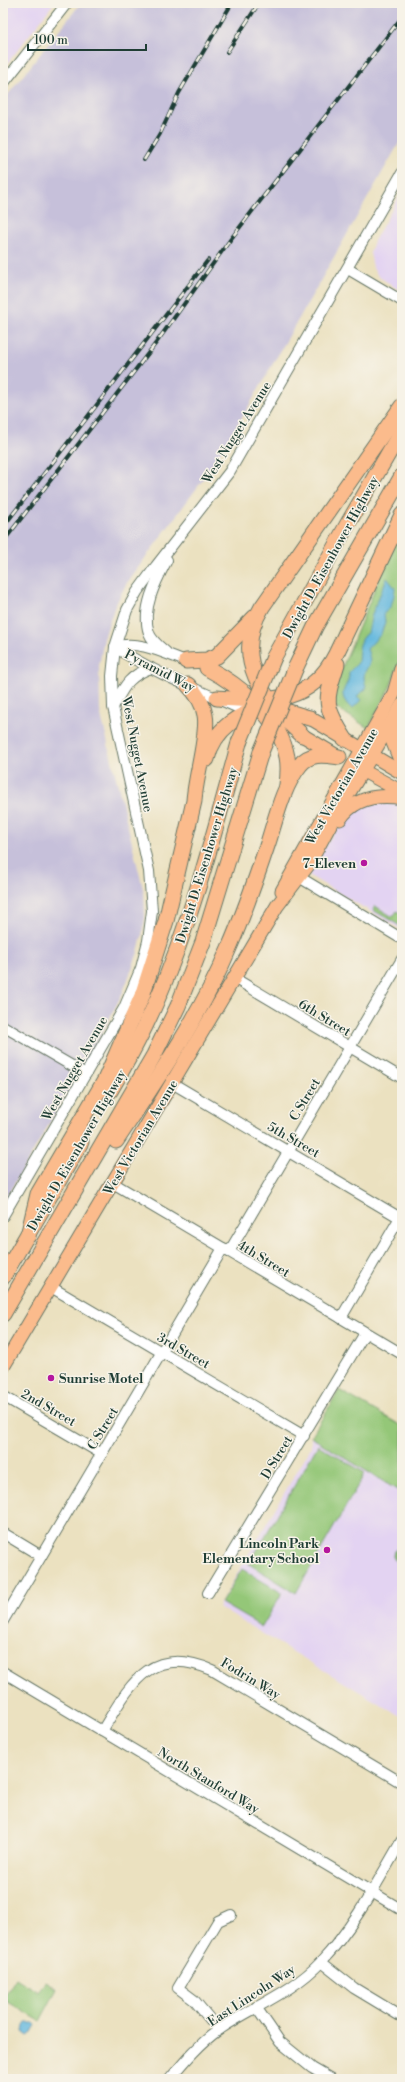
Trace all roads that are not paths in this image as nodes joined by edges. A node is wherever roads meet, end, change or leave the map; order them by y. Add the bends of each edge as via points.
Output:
1 (67, 3) edge
2 (3, 84) edge
3 (402, 173) edge
4 (348, 269) junction
5 (402, 301) edge
6 (402, 406) edge
7 (402, 430) edge
8 (402, 476) edge
9 (402, 515) edge
10 (178, 539) junction
11 (257, 615) junction
12 (345, 635) junction
13 (115, 647) junction
14 (167, 653) junction
15 (186, 661) junction
16 (402, 665) edge
17 (151, 668) junction
18 (207, 668) joint
19 (188, 685) junction
20 (217, 698) joint
21 (402, 705) edge
22 (264, 706) junction
23 (113, 708) junction
24 (310, 718) joint
25 (392, 724) junction
26 (302, 735) joint
27 (345, 739) junction
28 (367, 752) junction
29 (339, 757) junction
30 (402, 766) edge
31 (358, 768) junction
32 (402, 773) edge
33 (286, 792) junction
34 (402, 792) edge
35 (402, 798) edge
36 (194, 801) junction
37 (318, 849) junction
38 (296, 876) junction
39 (402, 939) edge
40 (402, 959) edge
41 (234, 978) junction
42 (3, 1026) edge
43 (350, 1047) junction
44 (86, 1074) junction
45 (402, 1078) edge
46 (172, 1083) junction
47 (288, 1152) junction
48 (113, 1183) junction
49 (68, 1205) junction
50 (3, 1216) edge
51 (401, 1217) edge
52 (28, 1236) junction
53 (226, 1250) junction
54 (3, 1277) edge
55 (51, 1287) junction
56 (3, 1314) edge
57 (340, 1318) junction
58 (365, 1333) junction
59 (162, 1352) junction
60 (402, 1354) edge
61 (3, 1368) edge
62 (3, 1396) edge
63 (304, 1436) junction
64 (102, 1454) junction
65 (3, 1533) edge
66 (41, 1556) junction
67 (208, 1593) dead end
68 (3, 1621) edge
69 (3, 1672) edge
70 (102, 1731) junction
71 (402, 1783) edge
72 (402, 1840) edge
73 (371, 1892) junction
74 (402, 1910) edge
75 (231, 1915) dead end
76 (321, 1962) junction
77 (256, 2007) junction
78 (402, 2017) edge
79 (219, 2030) junction
80 (170, 2079) edge
81 (331, 2079) edge

1 - 2 street
3 - 4 street, West Nugget Avenue
4 - 5 street
4 - 10 street, West Nugget Avenue via 238,459
6 - 11 highway
7 - 52 highway, Dwight D. Eisenhower Highway, bridge via 274,657 239,743 194,899 157,1000 130,1055
8 - 49 highway, Dwight D. Eisenhower Highway, bridge via 315,627 296,667 262,752 203,942 178,1006 154,1055
9 - 12 highway
10 - 13 street, West Nugget Avenue via 137,592 127,610
10 - 14 street via 157,579 148,613 149,632 156,644
11 - 15 highway via 218,656 207,660
11 - 22 highway via 250,635 249,650
12 - 22 highway via 328,669 314,683 296,694
12 - 27 highway via 329,687 327,703 332,719
13 - 14 street, Pyramid Way via 132,644
13 - 17 street, Pyramid Way
13 - 23 street, West Nugget Avenue via 112,676
14 - 15 street, Pyramid Way
15 - 18 street, Pyramid Way
16 - 28 main road, West Victorian Avenue via 394,693
17 - 19 street, Pyramid Way
17 - 23 street via 129,680
18 - 22 highway
19 - 20 street, Pyramid Way
19 - 36 highway via 200,701 206,722
20 - 22 highway
21 - 25 main road, West Victorian Avenue
22 - 24 highway
22 - 26 highway
22 - 33 highway via 282,740 287,758
22 - 36 highway via 229,723 214,741
23 - 44 street, West Nugget Avenue via 149,871 152,898 151,926 145,955 130,995
24 - 27 main road
25 - 28 main road, West Victorian Avenue
25 - 30 main road via 392,740
26 - 29 main road
27 - 28 main road
28 - 31 main road, West Victorian Avenue
28 - 32 main road
29 - 31 main road
29 - 33 highway via 322,755 307,759 297,769
31 - 34 main road
31 - 37 main road, West Victorian Avenue
31 - 38 main road, West Victorian Avenue
33 - 49 highway via 244,913 202,1004 97,1169
35 - 37 main road via 374,796 358,802 344,813
36 - 52 highway via 164,929 142,996 105,1080 38,1194
37 - 38 main road, West Victorian Avenue
38 - 39 street
38 - 41 main road, West Victorian Avenue via 282,889 277,906
40 - 43 street, C Street
41 - 43 street, 6th Street
41 - 46 main road, West Victorian Avenue
42 - 44 street
43 - 45 street, 6th Street
43 - 47 street, C Street
44 - 50 street, West Nugget Avenue
46 - 47 street, 5th Street
46 - 48 main road, West Victorian Avenue
47 - 51 street, 5th Street
47 - 53 street, C Street
48 - 53 street, 4th Street
48 - 55 main road, West Victorian Avenue
49 - 56 highway, Dwight D. Eisenhower Highway
51 - 57 street
52 - 54 highway, Dwight D. Eisenhower Highway
53 - 57 street, 4th Street
53 - 59 street, C Street
55 - 59 street, 3rd Street
55 - 61 main road, West Victorian Avenue
57 - 58 street, 4th Street
58 - 60 street, 4th Street
58 - 63 street, D Street
59 - 63 street, 3rd Street
59 - 64 street, C Street
62 - 64 street, 2nd Street
63 - 67 street, D Street
64 - 66 street, C Street
65 - 66 street
66 - 68 street, C Street
69 - 70 street, North Stanford Way
70 - 71 street, Fodrin Way via 138,1676 166,1662 182,1661 212,1670
70 - 73 street, North Stanford Way
72 - 73 street, East Lincoln Way
73 - 74 street, North Stanford Way
73 - 76 street, East Lincoln Way
75 - 79 street via 218,1921 178,1988 194,2000
76 - 77 street, East Lincoln Way via 288,1989
76 - 78 street via 354,1988
77 - 79 street, East Lincoln Way
77 - 81 street via 280,2042 312,2068
79 - 80 street, East Lincoln Way via 188,2057

